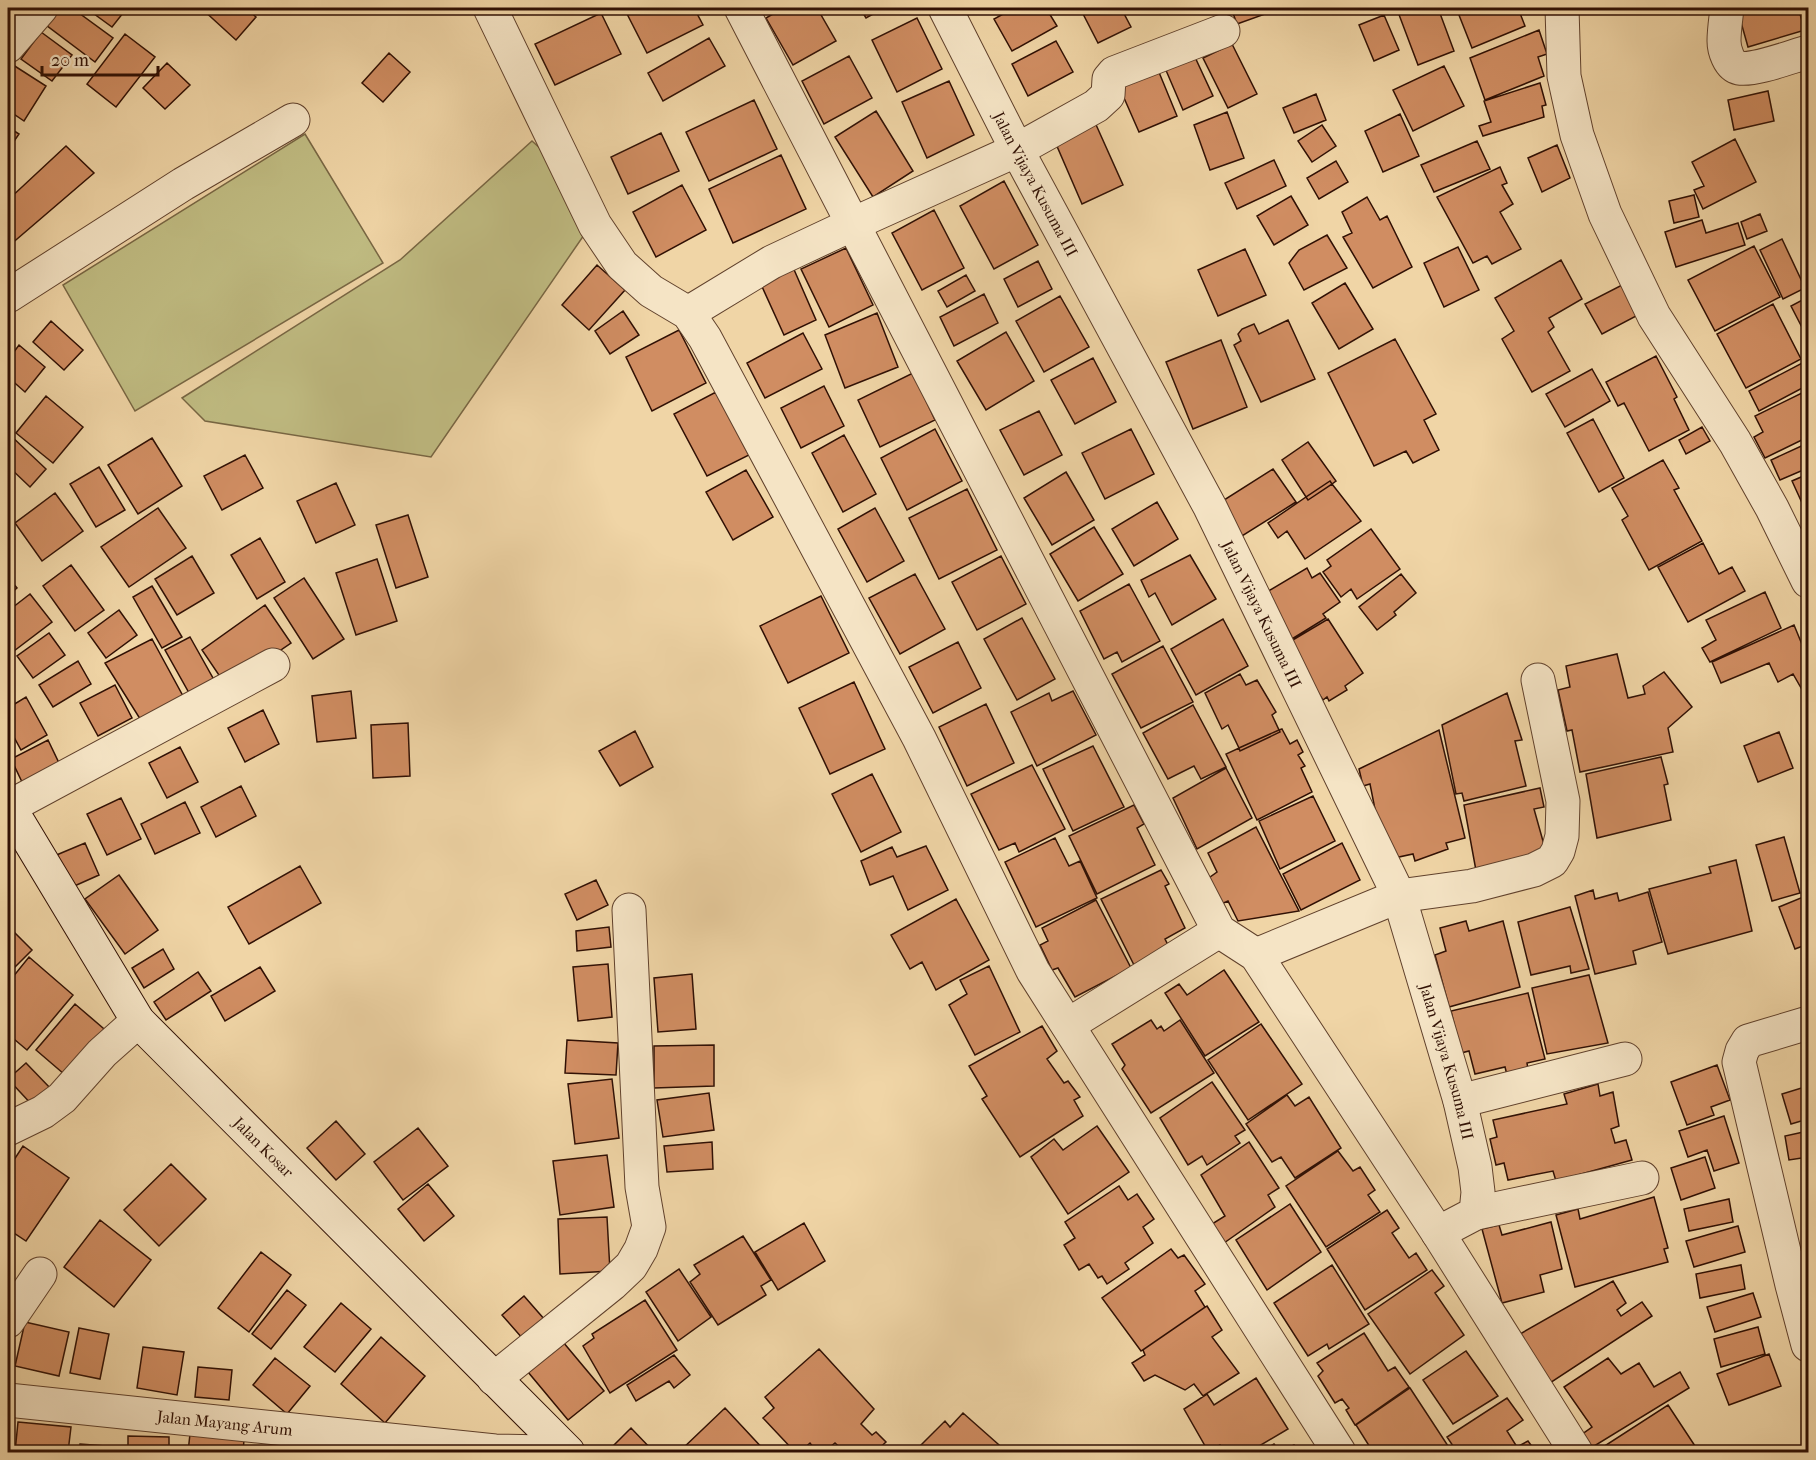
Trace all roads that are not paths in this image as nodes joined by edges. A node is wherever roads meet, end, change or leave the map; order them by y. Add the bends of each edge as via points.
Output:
1 (41, 8) edge
2 (490, 8) edge
3 (741, 8) edge
4 (945, 8) edge
5 (1562, 8) edge
6 (1727, 8) edge
7 (1223, 31) dead end
8 (8, 46) edge
9 (1809, 52) edge
10 (293, 120) dead end
11 (1017, 150) junction
12 (853, 224) junction
13 (8, 296) edge
14 (687, 313) junction
15 (1809, 581) edge
16 (273, 665) dead end
17 (1538, 680) dead end
18 (8, 806) edge
19 (1399, 896) junction
20 (629, 910) dead end
21 (1219, 931) junction
22 (1256, 955) junction
23 (138, 1021) junction
24 (1809, 1023) edge
25 (1068, 1025) junction
26 (1625, 1059) dead end
27 (1460, 1101) junction
28 (8, 1129) edge
29 (1642, 1178) dead end
30 (1476, 1213) junction
31 (1438, 1233) junction
32 (40, 1274) dead end
33 (8, 1321) edge
34 (1809, 1345) edge
35 (494, 1379) junction
36 (8, 1400) edge
37 (548, 1452) edge
38 (568, 1452) edge
39 (1340, 1452) edge
40 (1576, 1452) edge

1 - 8 street
2 - 14 street via 595,225 622,265 651,291
3 - 12 street
4 - 11 street, Jalan Vijaya Kusuma III
5 - 15 street via 1564,76 1572,116 1605,214 1654,316 1735,442
6 - 9 street via 1724,42 1733,65 1753,67
7 - 11 street via 1113,73 1108,96 1103,101
10 - 13 street via 183,184
11 - 12 street
11 - 19 street, Jalan Vijaya Kusuma III via 1210,507
12 - 14 street via 772,262
12 - 21 street
14 - 25 street via 705,338 919,738 1033,971
16 - 18 street
17 - 19 street via 1563,801 1562,836 1552,861 1534,870 1472,886
18 - 23 street, Jalan Kosar
19 - 22 street
19 - 27 street, Jalan Vijaya Kusuma III
20 - 35 street via 642,1187 649,1227 631,1266
21 - 22 street
21 - 25 street
22 - 31 street
23 - 28 street via 102,1053 62,1098
23 - 35 street, Jalan Kosar
24 - 34 street via 1748,1041 1739,1062
25 - 39 street
26 - 27 street
27 - 30 street, Jalan Vijaya Kusuma III via 1477,1183
29 - 30 street
30 - 31 street
31 - 40 street
32 - 33 street
35 - 38 street, Jalan Kosar
36 - 37 street, Jalan Mayang Arum via 495,1451

